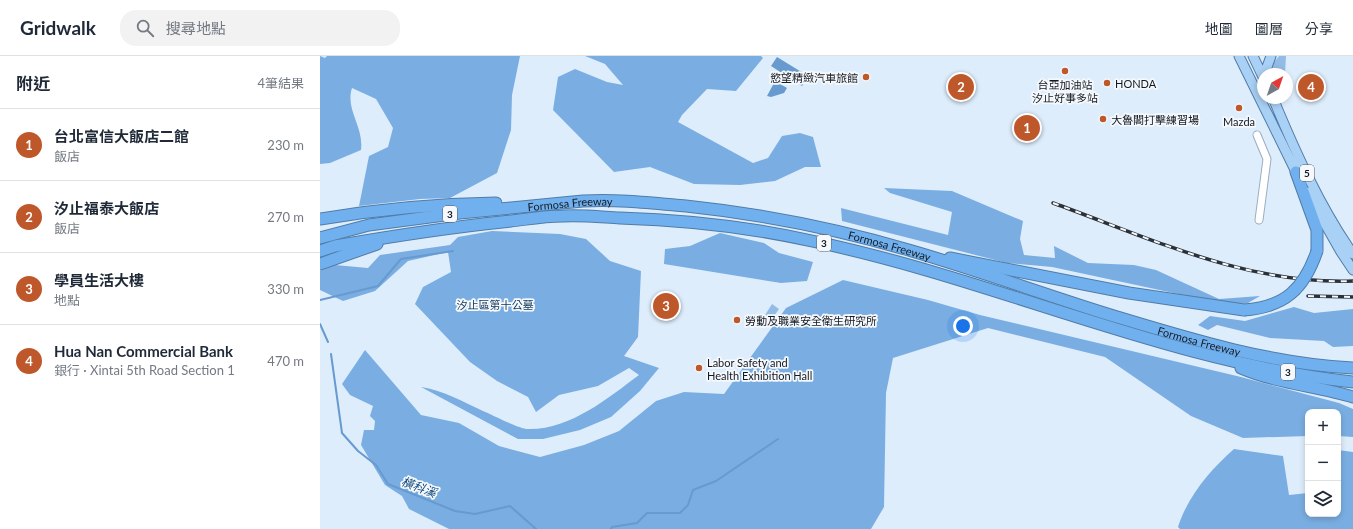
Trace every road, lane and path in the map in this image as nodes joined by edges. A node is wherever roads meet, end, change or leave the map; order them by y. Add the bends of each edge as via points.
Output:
1 (1239, 56) edge
2 (1253, 56) edge
3 (1271, 56) edge
4 (1259, 68) edge
5 (1267, 68) edge
6 (1276, 104) edge
7 (1257, 134) dead end
8 (1296, 172) junction
9 (583, 201) junction
10 (320, 219) edge
11 (1259, 220) dead end
12 (409, 233) junction
13 (320, 238) edge
14 (320, 251) edge
15 (912, 251) junction
16 (1353, 254) edge
17 (320, 264) edge
18 (1353, 270) edge
19 (1224, 360) junction
20 (1353, 368) edge
21 (1353, 382) edge
22 (1353, 397) edge

1 - 8 main road, 5
2 - 4 main road
3 - 5 main road
6 - 16 main road, 5 via 1302,163
7 - 11 street via 1267,159
8 - 15 highway, bridge via 1317,230 1317,251 1311,268 1291,295 1277,304 1262,309 1244,310 1129,293
8 - 18 main road, 5 via 1340,252
9 - 10 highway via 441,204 359,212
9 - 13 highway, Formosa Freeway / 3 via 370,225
9 - 15 highway, Formosa Freeway / 3 via 665,204 726,210 826,228
12 - 14 highway, Formosa Freeway / 3
12 - 17 highway
12 - 19 highway, Formosa Freeway / 3 via 562,216 659,219 811,240 975,284 1090,323
15 - 20 highway, Formosa Freeway / 3 via 1180,336 1272,358
19 - 21 highway, Formosa Freeway / 3
19 - 22 highway via 1255,374

